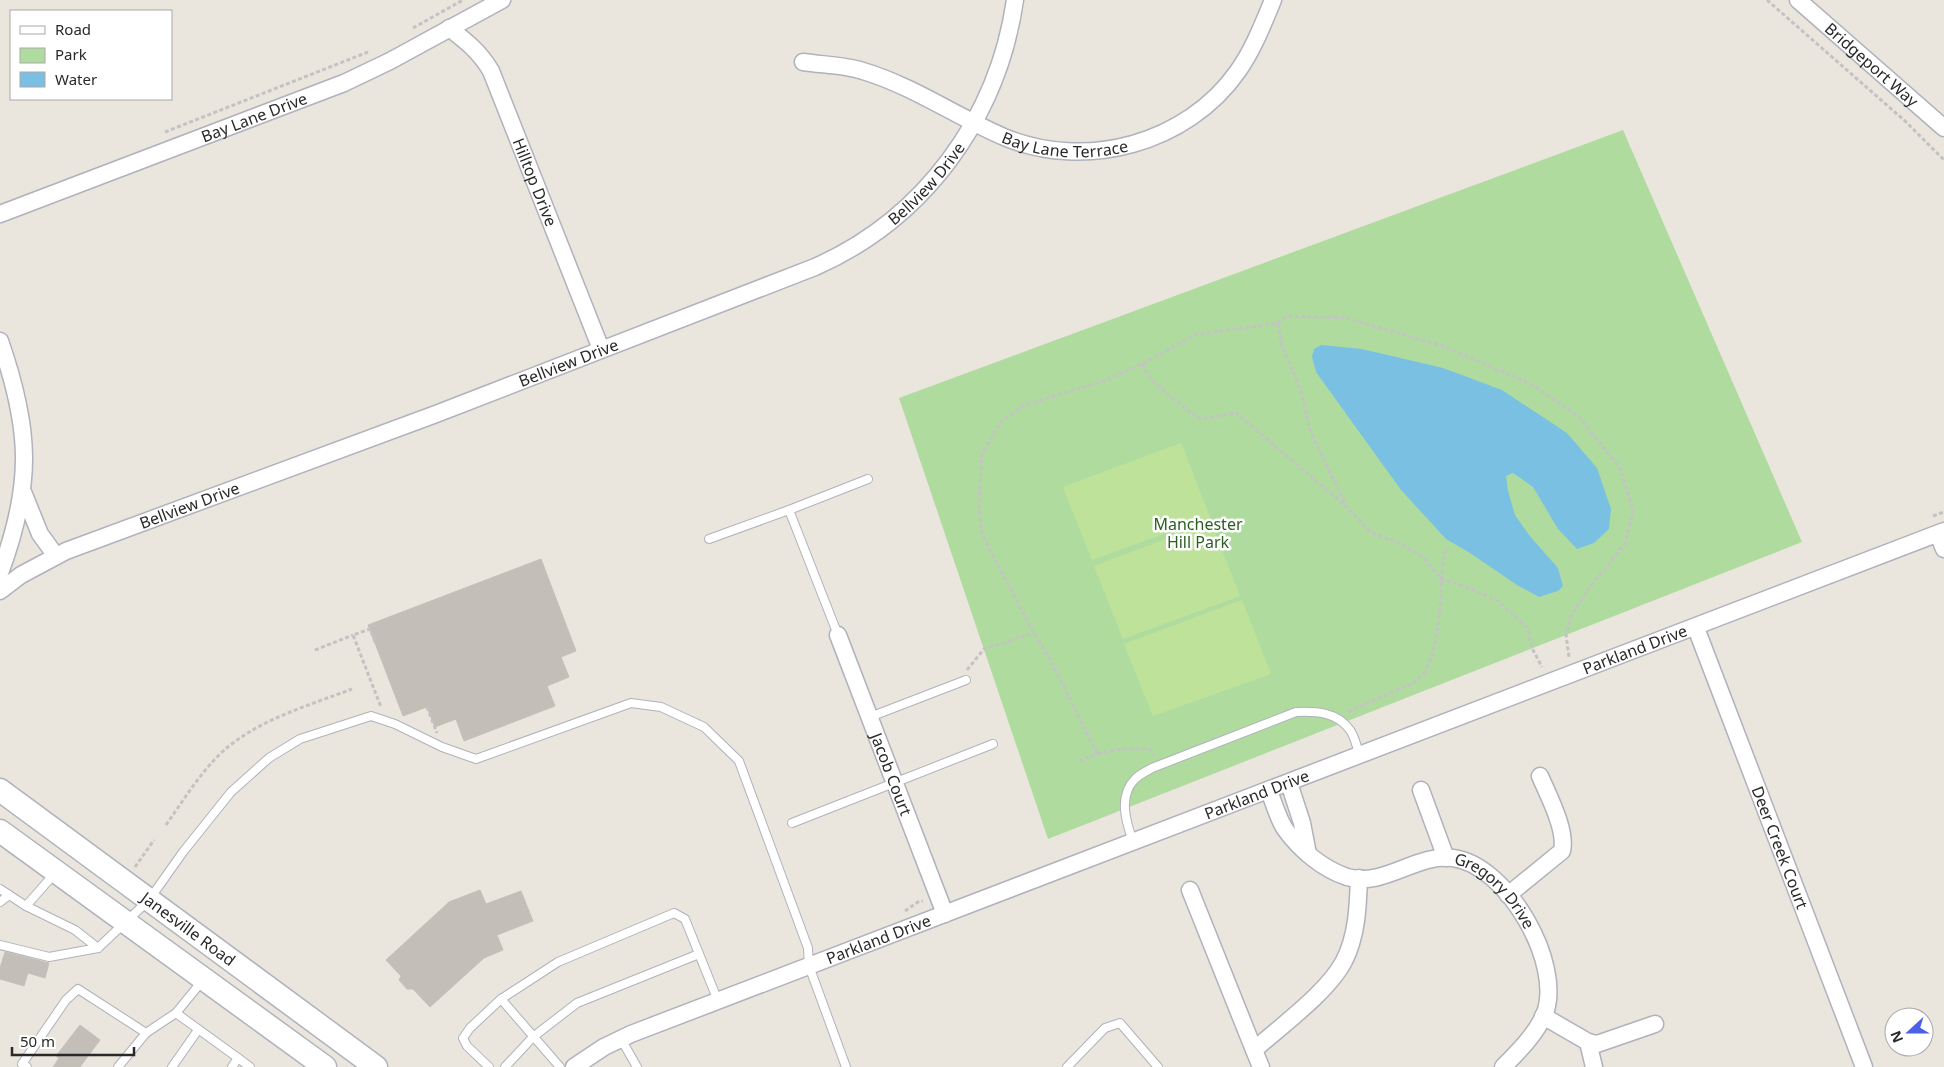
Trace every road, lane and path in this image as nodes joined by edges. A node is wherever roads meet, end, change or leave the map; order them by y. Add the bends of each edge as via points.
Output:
1 (463, 0) edge
2 (1015, 0) edge
3 (1273, 0) edge
4 (1766, 0) edge
5 (1798, 0) edge
6 (494, 2) edge
7 (449, 28) junction
8 (406, 32) dead end
9 (375, 49) dead end
10 (804, 62) dead end
11 (974, 123) junction
12 (1944, 128) edge
13 (157, 135) dead end
14 (1944, 160) edge
15 (0, 214) edge
16 (1278, 323) junction
17 (0, 341) edge
18 (601, 349) junction
19 (1142, 364) junction
20 (868, 479) dead end
21 (22, 492) junction
22 (1346, 506) junction
23 (790, 510) junction
24 (1941, 532) edge
25 (709, 539) dead end
26 (1446, 547) dead end
27 (1944, 549) edge
28 (56, 556) junction
29 (0, 573) edge
30 (1441, 580) junction
31 (0, 591) edge
32 (1696, 628) junction
33 (1034, 633) junction
34 (353, 635) junction
35 (838, 635) joint
36 (375, 642) dead end
37 (315, 650) dead end
38 (1569, 657) dead end
39 (1542, 667) dead end
40 (966, 680) joint
41 (352, 689) dead end
42 (427, 706) dead end
43 (381, 707) dead end
44 (870, 717) junction
45 (1336, 717) junction
46 (438, 734) dead end
47 (993, 744) dead end
48 (1097, 753) junction
49 (1360, 756) junction
50 (1079, 761) dead end
51 (1158, 766) junction
52 (1540, 776) dead end
53 (1289, 783) junction
54 (895, 784) junction
55 (0, 790) edge
56 (1421, 790) dead end
57 (1269, 791) junction
58 (792, 823) dead end
59 (166, 825) dead end
60 (0, 831) edge
61 (154, 840) dead end
62 (1133, 842) junction
63 (1308, 854) junction
64 (1446, 858) junction
65 (138, 863) dead end
66 (56, 872) junction
67 (1359, 878) junction
68 (0, 889) edge
69 (1190, 890) dead end
70 (9, 895) junction
71 (1508, 895) junction
72 (149, 900) junction
73 (0, 902) edge
74 (26, 906) junction
75 (945, 914) junction
76 (126, 921) junction
77 (0, 945) edge
78 (98, 948) junction
79 (699, 954) junction
80 (809, 966) junction
81 (204, 978) junction
82 (501, 999) junction
83 (718, 1001) junction
84 (176, 1013) junction
85 (1543, 1016) junction
86 (1655, 1024) dead end
87 (198, 1030) junction
88 (146, 1033) junction
89 (533, 1037) junction
90 (621, 1039) junction
91 (1588, 1042) junction
92 (1254, 1050) junction
93 (238, 1058) junction
94 (1590, 1064) edge
95 (26, 1067) edge
96 (118, 1067) edge
97 (172, 1067) edge
98 (232, 1067) edge
99 (250, 1067) edge
100 (325, 1067) edge
101 (376, 1067) edge
102 (489, 1067) edge
103 (505, 1067) edge
104 (560, 1067) edge
105 (574, 1067) edge
106 (636, 1067) edge
107 (846, 1067) edge
108 (1067, 1067) edge
109 (1158, 1067) edge
110 (1261, 1067) edge
111 (1503, 1067) edge
112 (1864, 1067) edge

1 - 8 path
2 - 11 street, Bellview Drive via 1004,53
3 - 11 street, Bay Lane Terrace via 1249,54 1227,85 1188,119 1156,136 1100,151 1059,151 1006,138
4 - 14 path via 1905,121
5 - 12 street, Bridgeport Way
6 - 7 street, Bay Lane Drive
7 - 15 street, Bay Lane Drive via 344,83
7 - 18 street, Hilltop Drive via 473,46 491,71
9 - 13 path
10 - 11 street, Bay Lane Terrace via 862,70
11 - 18 street, Bellview Drive via 942,171 922,194 847,252
16 - 19 path via 1195,335
16 - 22 path via 1282,346 1301,391 1310,431
16 - 38 path via 1286,316 1346,318 1443,346 1531,384 1578,417 1620,468 1633,510 1625,544 1589,588 1570,618 1566,636
17 - 21 street via 11,373 23,430
18 - 28 street, Bellview Drive
19 - 22 path via 1144,371 1168,394 1200,419 1236,413
19 - 33 path via 1101,382 1024,405 1001,422 982,452 979,506 982,535
20 - 23 lane
21 - 28 street via 40,534
21 - 29 street
22 - 30 path via 1370,532 1399,542 1424,559
23 - 25 lane
23 - 35 lane
24 - 27 street
24 - 32 street, Parkland Drive
26 - 30 path
28 - 31 street, Bellview Drive
30 - 39 path via 1498,601 1527,627 1532,648
30 - 45 path via 1437,634 1424,673 1413,683
32 - 49 street, Parkland Drive
32 - 112 street, Deer Creek Court
33 - 40 path via 984,649 967,671
33 - 48 path
34 - 36 path via 370,629
34 - 37 path
34 - 43 path
35 - 44 street, Jacob Court
40 - 44 lane
41 - 59 path via 266,722 231,744 203,773
42 - 46 path
44 - 54 street, Jacob Court
45 - 49 lane via 1350,730
45 - 51 lane via 1317,711 1296,712
47 - 54 lane
48 - 50 path
48 - 51 path via 1121,748 1150,749
49 - 53 street, Parkland Drive
51 - 62 lane via 1136,779 1126,794 1125,809
52 - 71 street via 1564,844 1562,851
53 - 57 street, Parkland Drive
53 - 63 street
54 - 58 lane
54 - 75 street, Jacob Court
55 - 72 main road, Janesville Road
56 - 64 street
57 - 62 street, Parkland Drive
57 - 63 street, Gregory Drive via 1284,828
60 - 66 main road, Janesville Road
61 - 65 path
62 - 75 street, Parkland Drive
63 - 67 street, Gregory Drive via 1332,870
64 - 67 street, Gregory Drive via 1431,858 1379,877
64 - 71 street, Gregory Drive via 1460,859 1480,867
66 - 74 lane
66 - 76 main road, Janesville Road
67 - 92 street via 1358,909 1344,961 1327,986
68 - 70 lane
69 - 92 street
70 - 73 lane
70 - 74 lane
71 - 85 street, Gregory Drive via 1528,925 1544,959 1548,999
72 - 76 lane
72 - 80 lane via 231,792 268,758 300,739 371,716 476,759 631,703 661,707 704,727 739,761 808,948
72 - 101 main road, Janesville Road
74 - 78 lane via 75,930
75 - 80 street, Parkland Drive
76 - 78 lane
76 - 81 main road, Janesville Road
77 - 78 lane via 49,957
79 - 82 lane via 685,919 674,913 558,962
79 - 83 lane
79 - 89 lane via 577,1003
80 - 83 street, Parkland Drive
80 - 107 lane
81 - 84 lane
81 - 100 main road, Janesville Road
82 - 89 lane
82 - 102 lane via 463,1038
83 - 90 street, Parkland Drive
84 - 87 lane
84 - 88 lane
85 - 91 street
85 - 111 street, Gregory Drive
86 - 91 street via 1597,1044
87 - 93 lane
87 - 97 lane
88 - 95 lane via 78,989 66,1000 22,1064
88 - 96 lane
89 - 103 lane
89 - 104 lane
90 - 105 street, Parkland Drive
90 - 106 lane
91 - 94 street
92 - 110 street
93 - 98 lane
93 - 99 lane
108 - 109 lane via 1105,1028 1120,1023

